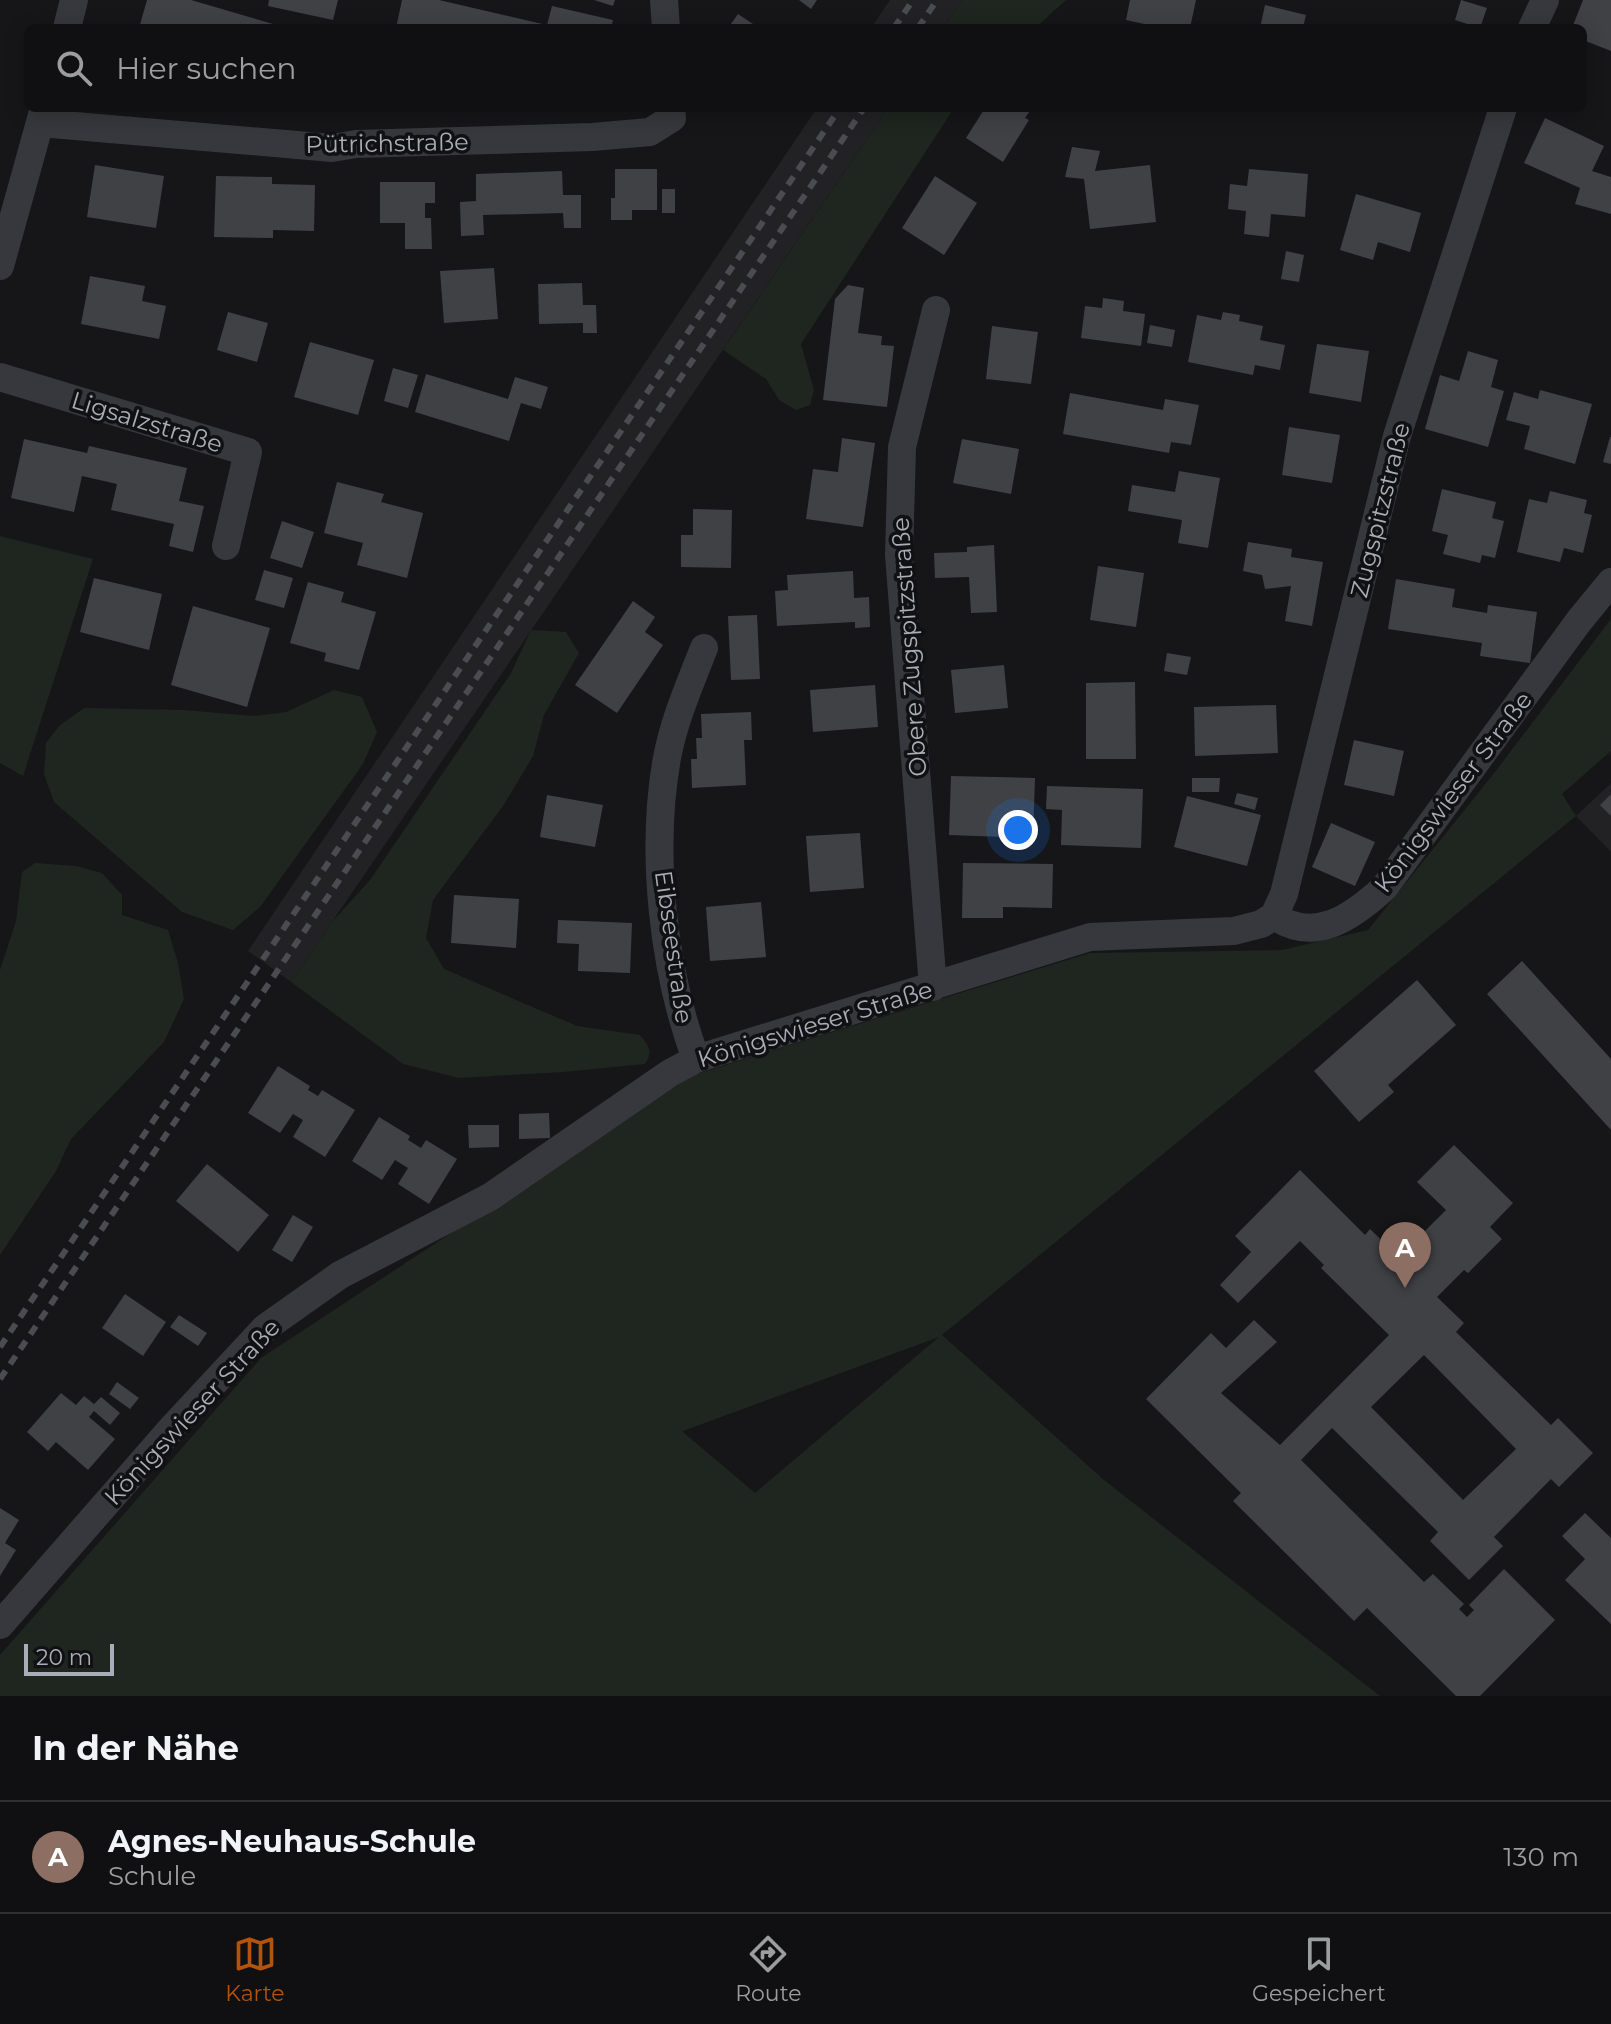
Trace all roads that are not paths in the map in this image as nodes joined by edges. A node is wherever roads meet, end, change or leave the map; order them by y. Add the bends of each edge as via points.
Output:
1 (74, 0) edge
2 (664, 0) edge
3 (1545, 0) edge
4 (68, 24) edge
5 (666, 24) edge
6 (1534, 24) edge
7 (671, 112) edge
8 (1502, 112) edge
9 (42, 115) edge
10 (0, 266) edge
11 (936, 310) dead end
12 (0, 377) edge
13 (226, 546) dead end
14 (1611, 582) edge
15 (704, 648) dead end
16 (1274, 916) junction
17 (933, 987) junction
18 (696, 1059) junction
19 (0, 1625) edge

1 - 4 street
2 - 5 street
3 - 6 street
7 - 9 street, Pütrichstraße via 672,118 650,132 332,148
8 - 16 street, Zugspitzstraße via 1397,436 1284,894
9 - 10 street
11 - 17 street, Obere Zugspitzstraße via 902,447 899,555
12 - 13 street, Ligsalzstraße via 248,452
14 - 16 street, Königswieser Straße via 1384,888 1361,909 1310,930 1288,926
15 - 18 street, Eibseestraße via 667,758 661,816 662,899 683,1023
16 - 17 street, Königswieser Straße via 1234,931 1090,937
17 - 18 street, Königswieser Straße
18 - 19 street, Königswieser Straße via 490,1197 340,1275 265,1328

